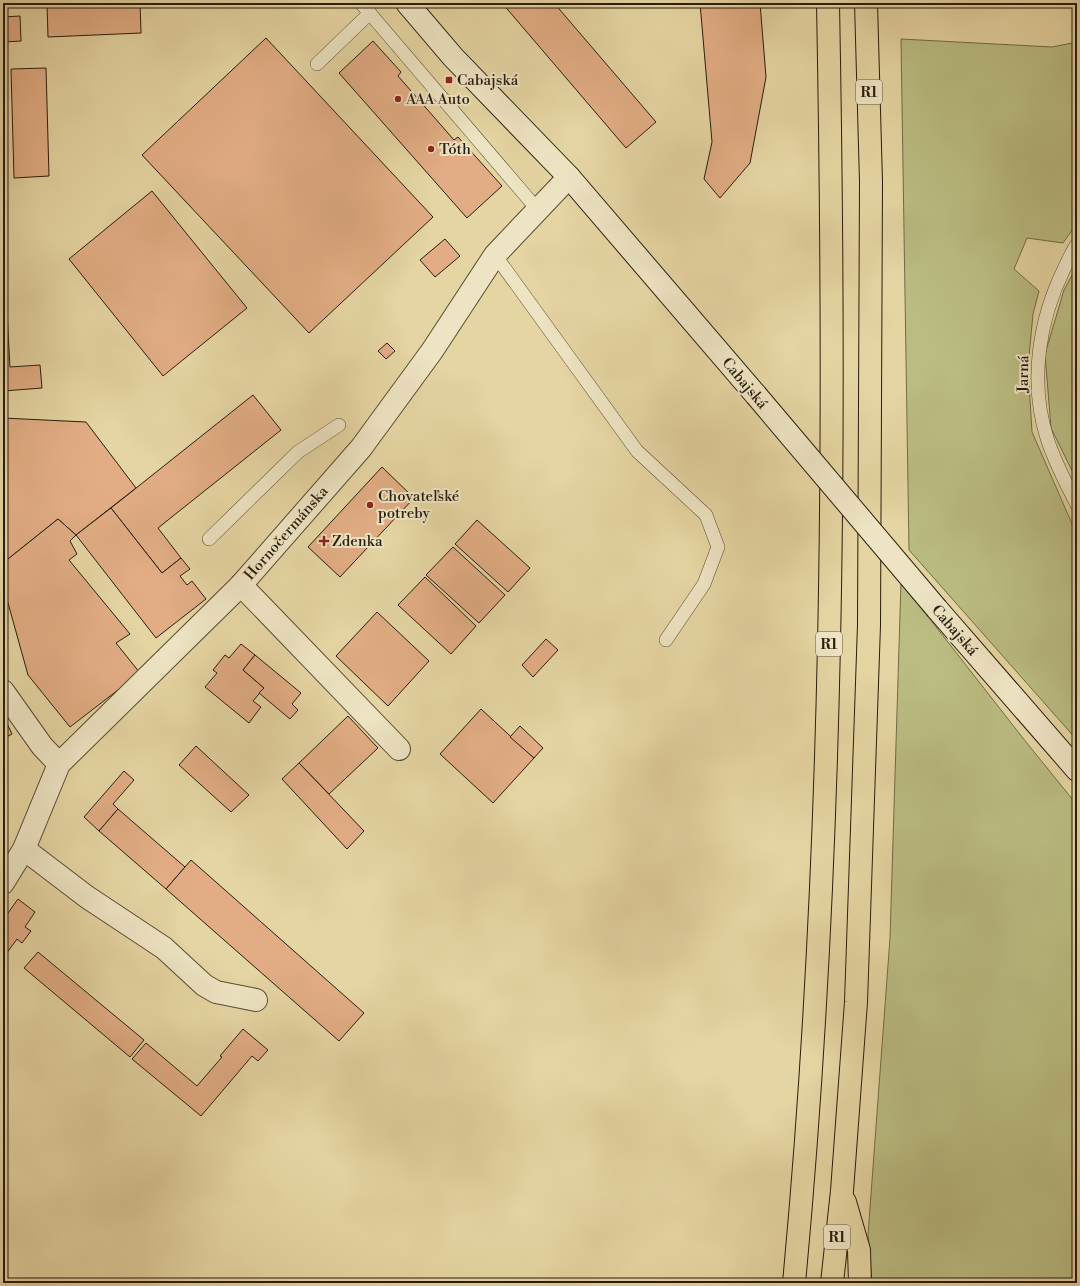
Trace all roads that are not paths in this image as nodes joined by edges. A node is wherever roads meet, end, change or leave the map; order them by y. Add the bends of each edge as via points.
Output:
1 (407, 3) edge
2 (828, 3) edge
3 (866, 3) edge
4 (366, 8) edge
5 (317, 64) dead end
6 (568, 177) junction
7 (538, 209) junction
8 (1077, 244) edge
9 (495, 255) junction
10 (339, 425) dead end
11 (1077, 505) edge
12 (209, 539) dead end
13 (241, 585) junction
14 (666, 640) dead end
15 (3, 691) edge
16 (399, 749) dead end
17 (59, 764) junction
18 (1077, 770) edge
19 (24, 850) junction
20 (3, 883) edge
21 (256, 1000) dead end
22 (842, 1191) junction
23 (794, 1283) edge
24 (832, 1283) edge
25 (860, 1283) edge

1 - 6 street, Cabajská via 453,57
2 - 23 highway, R1 via 832,406 825,790 815,1000
3 - 22 highway, R1 via 871,182 869,625 856,1002
4 - 5 lane
4 - 7 lane
6 - 7 street, Hornočermánska
6 - 18 street, Cabajská, bridge via 936,609
7 - 9 street, Hornočermánska
8 - 11 lane, Jarná via 1047,312 1040,350 1038,383 1040,411 1047,438
9 - 13 street, Hornočermánska via 432,351 361,448
9 - 14 lane via 638,451 706,515 718,546 704,584
10 - 12 lane via 298,452
13 - 16 street
13 - 17 street, Hornočermánska
15 - 17 street via 42,746
17 - 19 street, Hornočermánska
19 - 20 street, Hornočermánska
19 - 21 street via 87,897 164,948 204,985 216,992
22 - 24 highway, R1
22 - 25 highway via 859,1250

